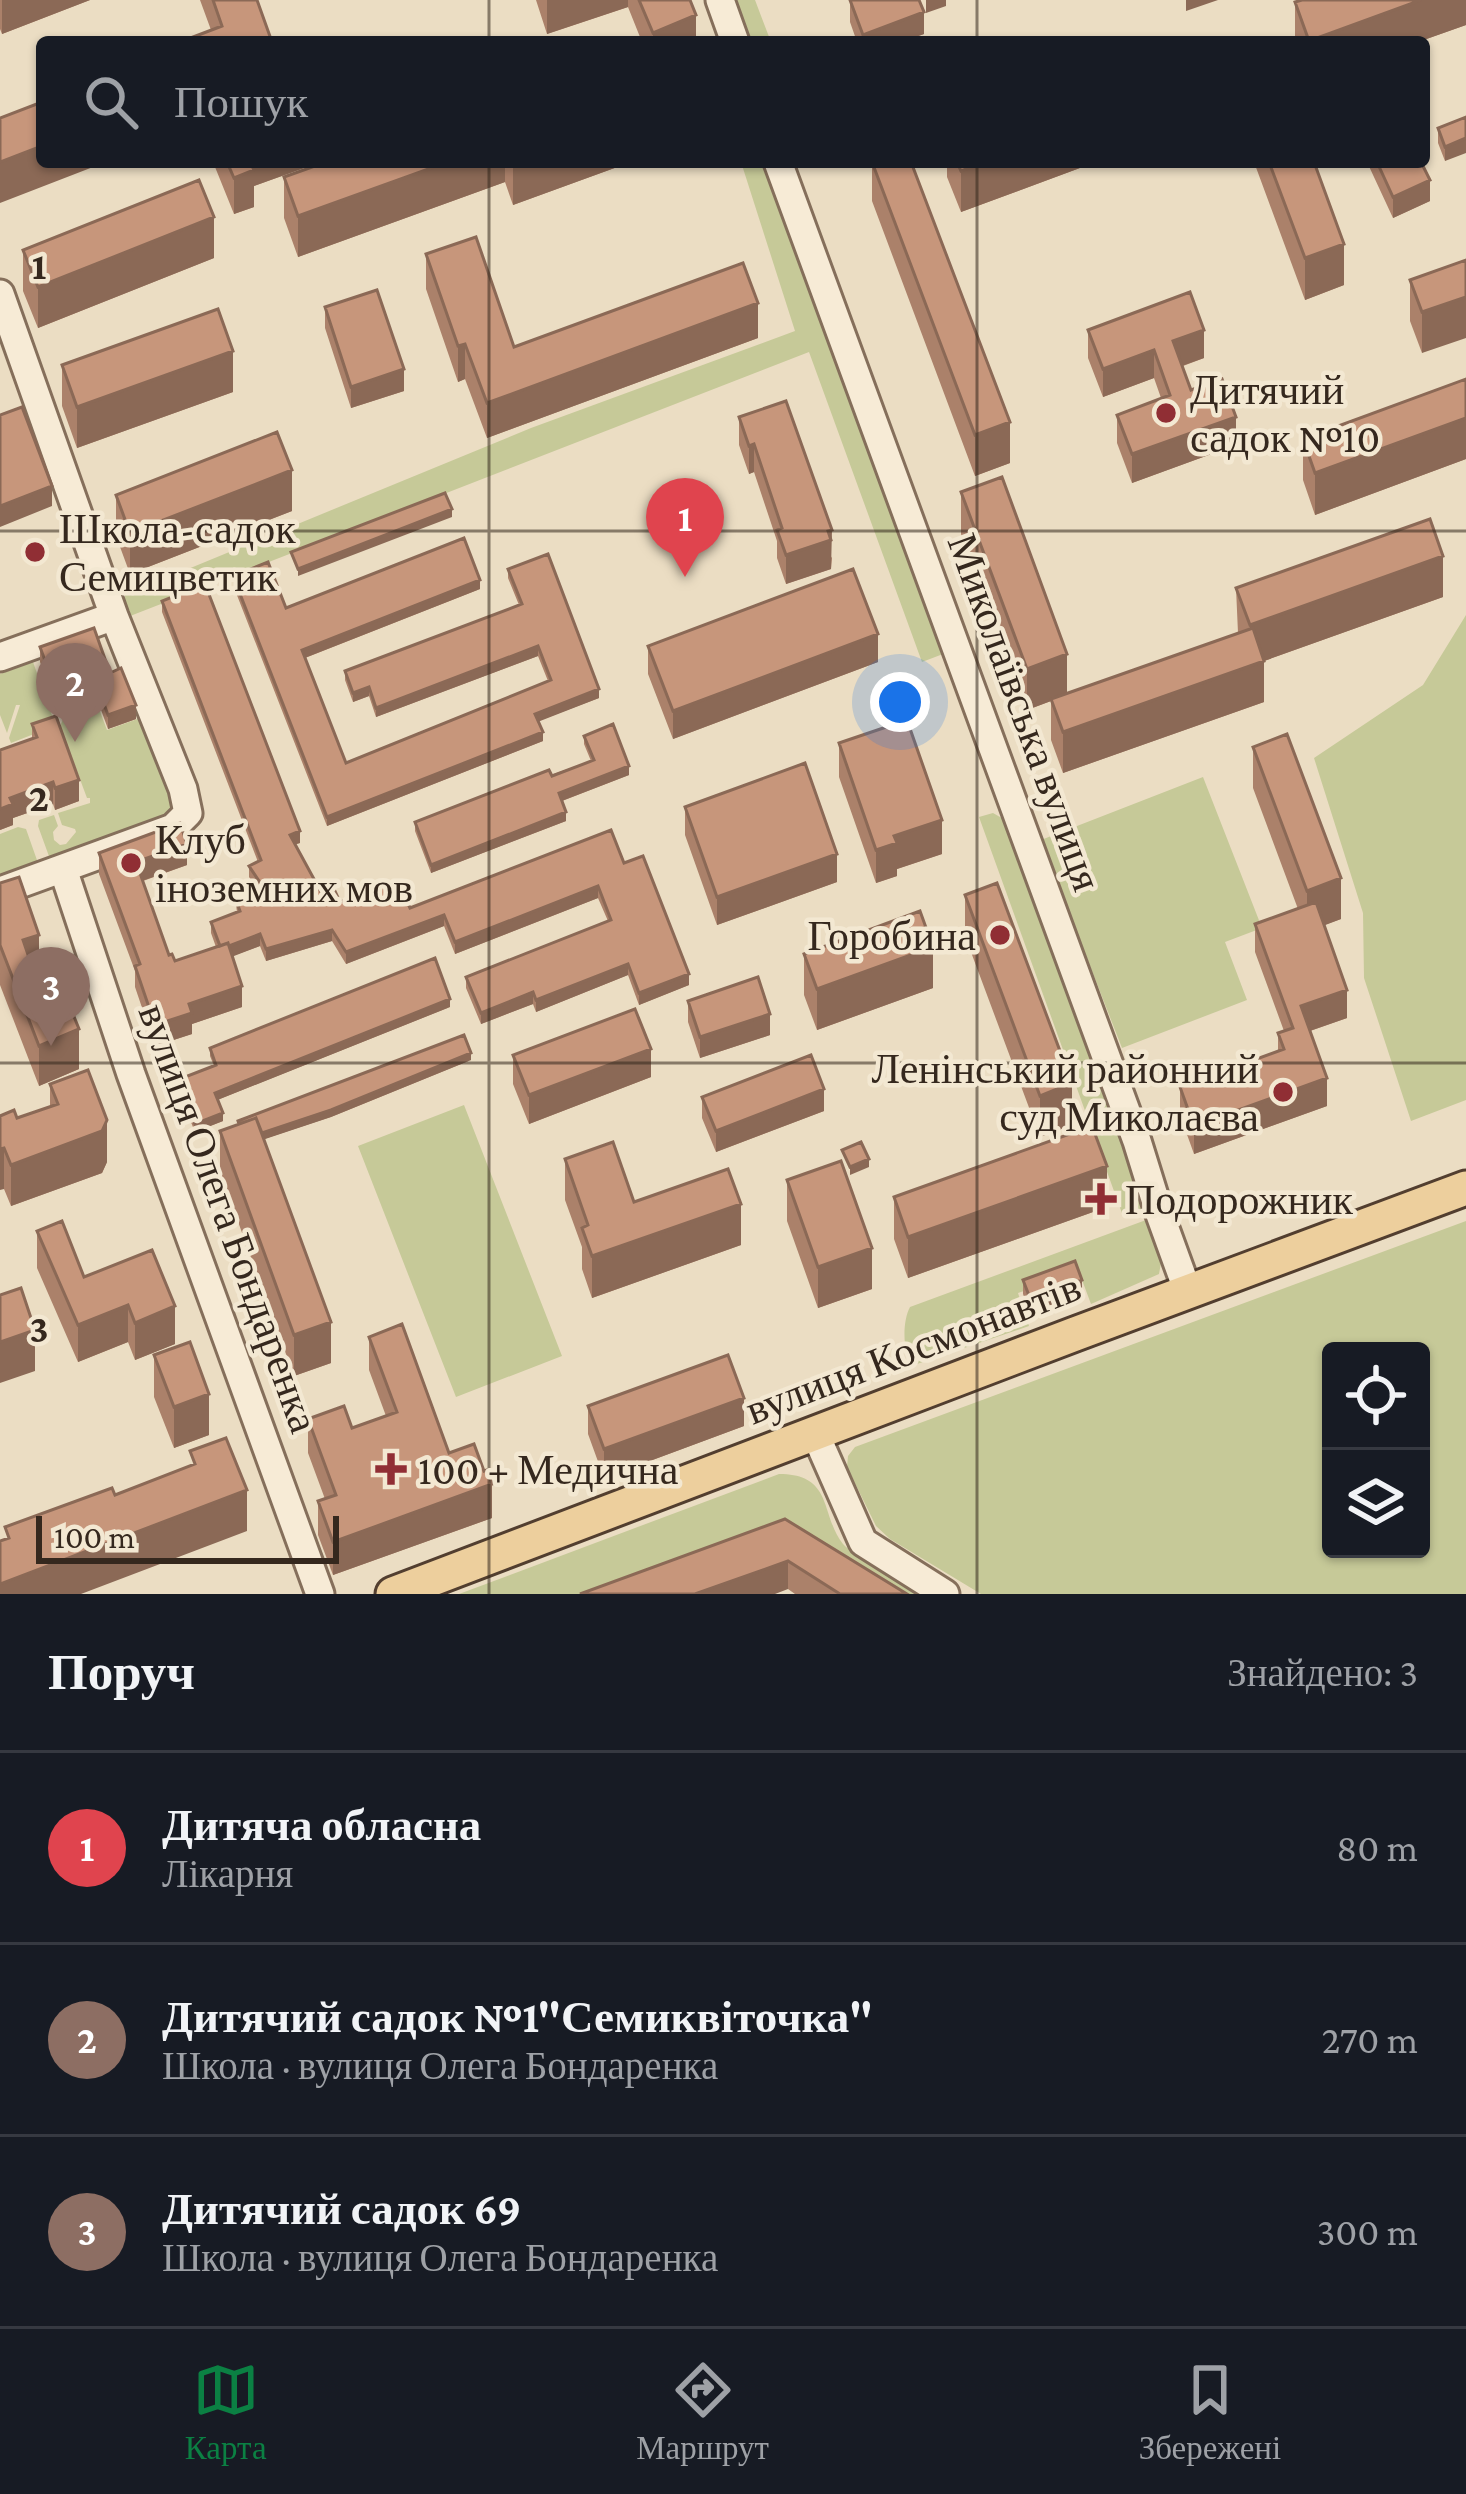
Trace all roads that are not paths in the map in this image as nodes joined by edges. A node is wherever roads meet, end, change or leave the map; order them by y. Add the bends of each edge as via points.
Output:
1 (720, 0) edge
2 (733, 36) edge
3 (780, 168) edge
4 (0, 294) edge
5 (114, 616) junction
6 (0, 657) edge
7 (63, 869) junction
8 (0, 891) edge
9 (1466, 1188) edge
10 (1188, 1292) junction
11 (814, 1433) junction
12 (320, 1594) edge
13 (393, 1594) edge
14 (945, 1594) edge

1 - 2 street
3 - 10 street, Миколаївська вулиця
4 - 5 street
5 - 6 street
5 - 7 street via 188,813 173,828
7 - 8 street
7 - 12 street, вулиця Олега Бондаренка
9 - 10 main road, вулиця Космонавтів
10 - 11 main road, вулиця Космонавтів
11 - 13 main road, вулиця Космонавтів
11 - 14 street via 863,1542

